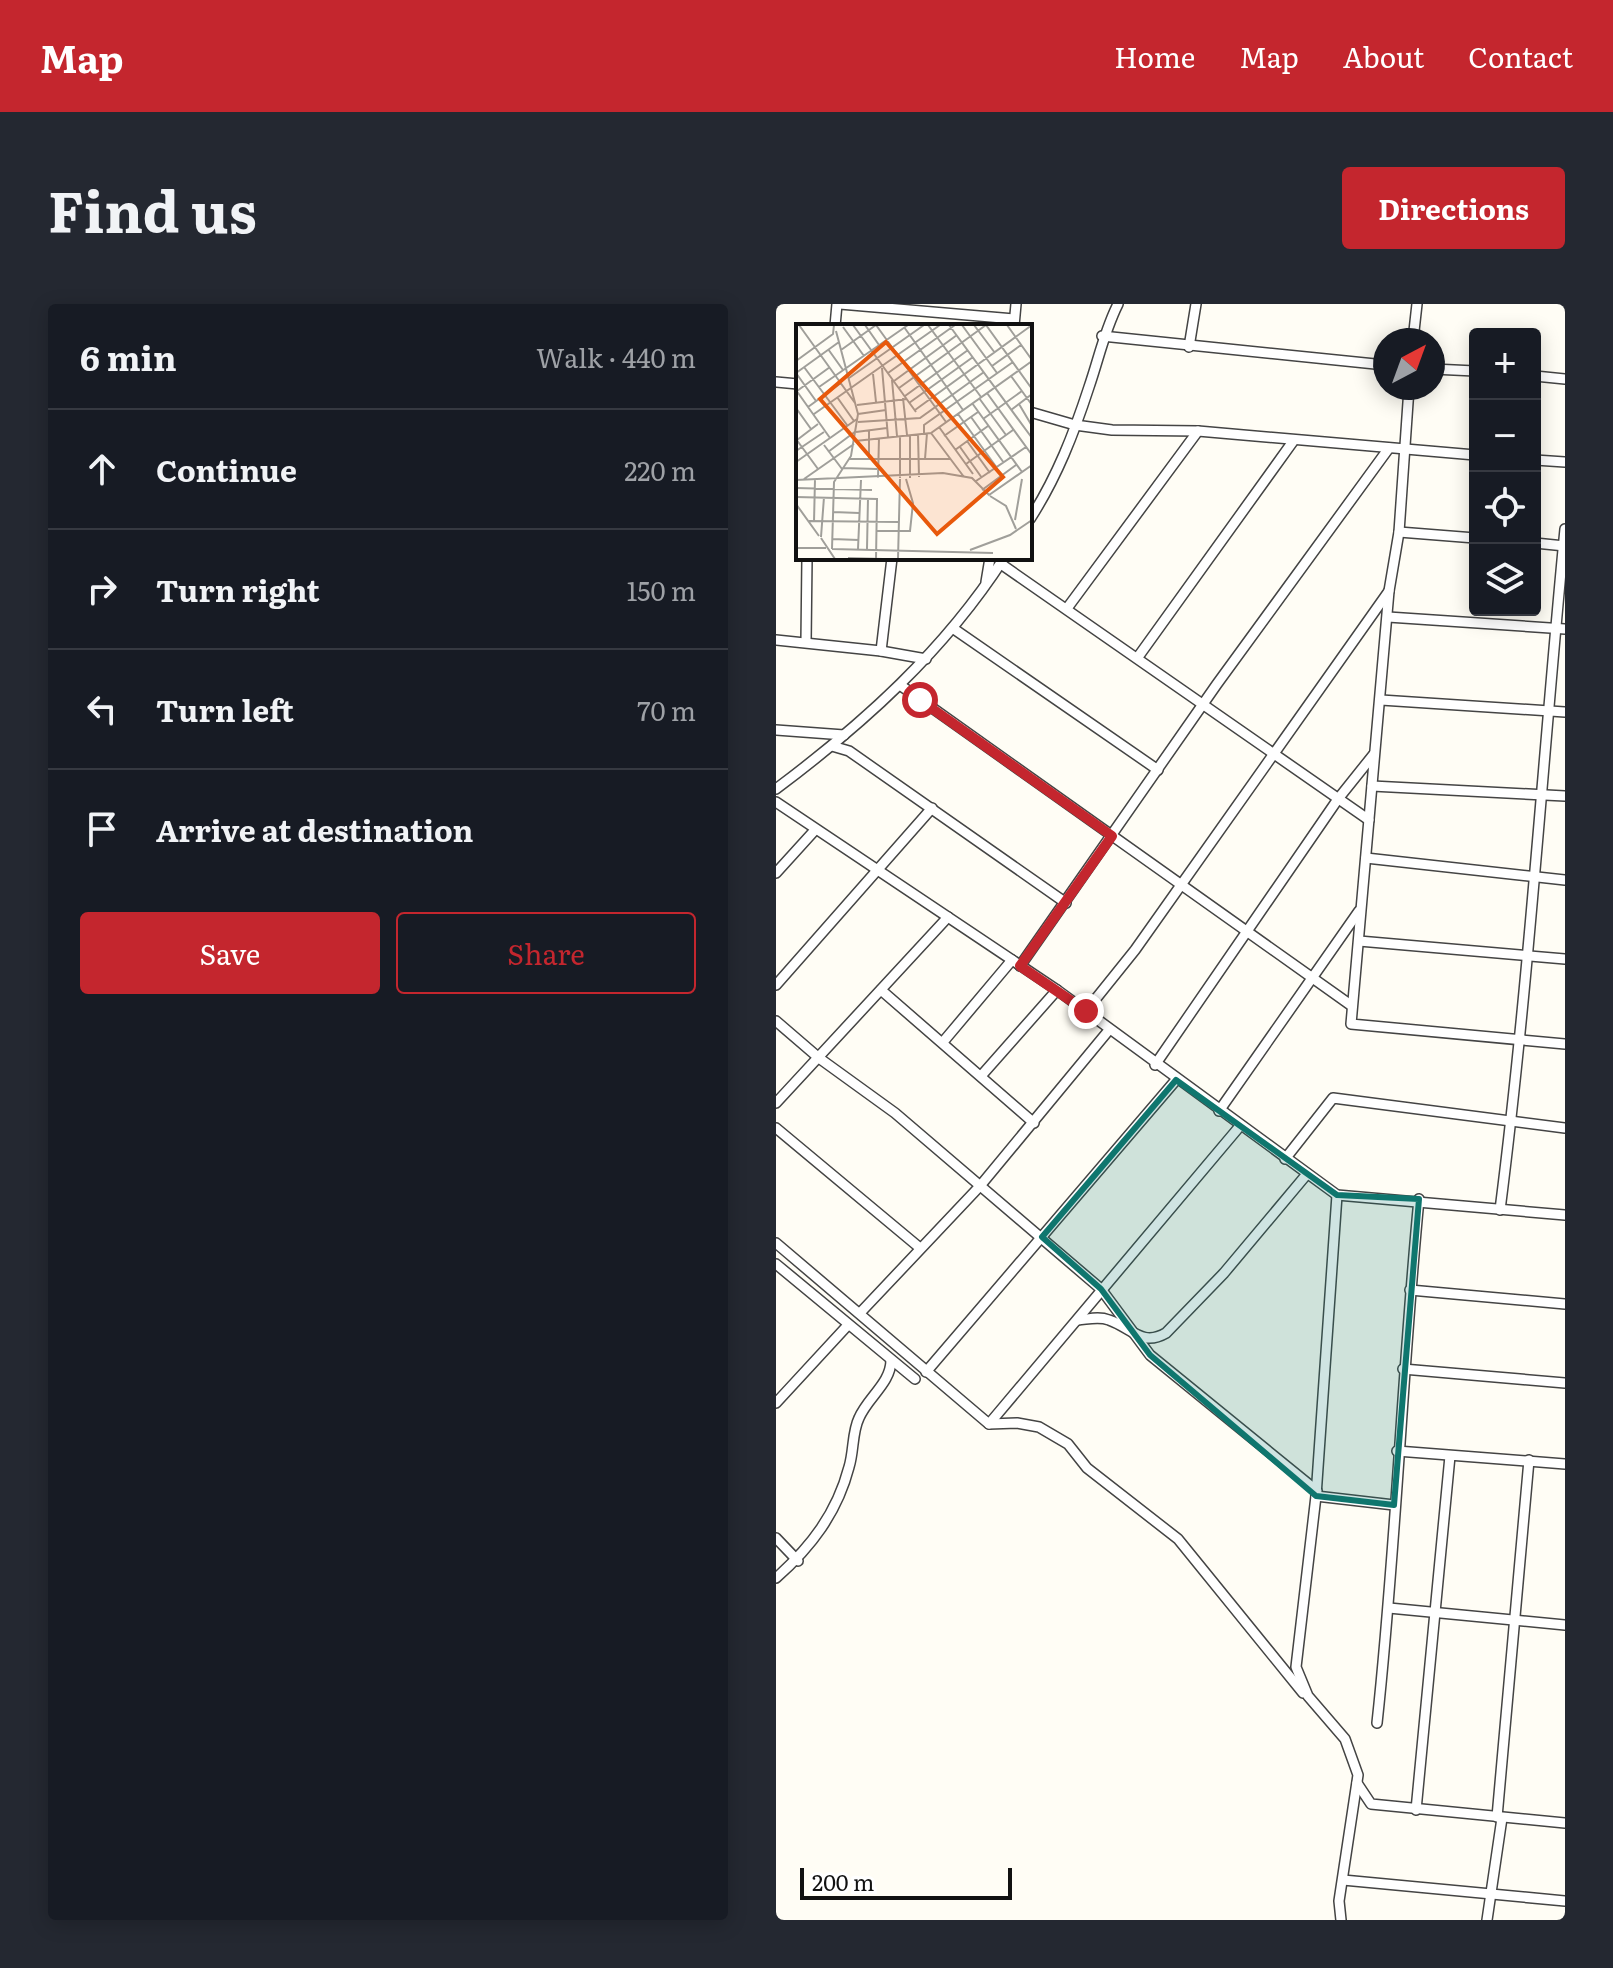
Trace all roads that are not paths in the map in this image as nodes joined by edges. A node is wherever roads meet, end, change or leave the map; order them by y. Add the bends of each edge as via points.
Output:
1 (839, 304) edge
2 (1016, 304) edge
3 (1118, 304) edge
4 (1196, 304) edge
5 (1417, 304) edge
6 (1014, 322) edge
7 (835, 324) edge
8 (1414, 328) edge
9 (1102, 336) junction
10 (1189, 347) junction
11 (1373, 364) edge
12 (1445, 370) edge
13 (1469, 371) edge
14 (1541, 377) edge
15 (1565, 379) edge
16 (776, 382) edge
17 (796, 384) edge
18 (1408, 400) edge
19 (1032, 413) edge
20 (1075, 425) junction
21 (1198, 431) junction
22 (1294, 440) junction
23 (1389, 448) junction
24 (1405, 450) junction
25 (1469, 455) edge
26 (1541, 460) edge
27 (1565, 462) edge
28 (1032, 516) edge
29 (1565, 529) edge
30 (1399, 532) junction
31 (1469, 538) edge
32 (1541, 544) edge
33 (1564, 546) edge
34 (807, 560) edge
35 (892, 560) edge
36 (990, 560) edge
37 (1003, 561) edge
38 (985, 587) junction
39 (1389, 591) junction
40 (1068, 607) junction
41 (1388, 617) junction
42 (954, 629) junction
43 (1560, 629) edge
44 (776, 640) edge
45 (806, 642) junction
46 (881, 651) junction
47 (1138, 657) junction
48 (926, 659) junction
49 (900, 685) junction
50 (1381, 700) junction
51 (1203, 703) junction
52 (1546, 710) junction
53 (1565, 712) edge
54 (776, 730) edge
55 (845, 736) junction
56 (832, 746) junction
57 (1376, 751) junction
58 (1274, 753) junction
59 (1158, 770) junction
60 (1372, 786) junction
61 (776, 789) edge
62 (1542, 794) junction
63 (1565, 796) edge
64 (1338, 799) junction
65 (776, 802) edge
66 (932, 808) junction
67 (1369, 820) junction
68 (815, 830) junction
69 (1112, 836) junction
70 (1366, 858) junction
71 (877, 870) junction
72 (776, 873) edge
73 (1532, 877) junction
74 (1565, 880) edge
75 (1180, 884) junction
76 (1066, 903) junction
77 (1361, 909) junction
78 (948, 917) junction
79 (1246, 932) junction
80 (1359, 941) junction
81 (1526, 955) junction
82 (1565, 959) edge
83 (1016, 963) junction
84 (1314, 979) junction
85 (776, 985) edge
86 (881, 990) junction
87 (1057, 990) junction
88 (1352, 1006) junction
89 (1086, 1011) junction
90 (776, 1021) edge
91 (1109, 1030) junction
92 (1519, 1040) junction
93 (943, 1042) junction
94 (1565, 1044) edge
95 (819, 1058) junction
96 (1155, 1065) junction
97 (981, 1076) junction
98 (1176, 1080) junction
99 (776, 1103) edge
100 (1219, 1111) junction
101 (1034, 1123) junction
102 (1511, 1123) junction
103 (1240, 1126) junction
104 (776, 1128) edge
105 (1565, 1128) edge
106 (1285, 1159) junction
107 (1307, 1174) junction
108 (980, 1186) junction
109 (1337, 1195) junction
110 (1419, 1199) junction
111 (1500, 1210) junction
112 (1565, 1215) edge
113 (1042, 1237) junction
114 (776, 1243) edge
115 (920, 1248) junction
116 (776, 1264) edge
117 (1101, 1289) junction
118 (1410, 1290) junction
119 (1565, 1304) edge
120 (860, 1313) junction
121 (1078, 1320) junction
122 (848, 1325) junction
123 (1139, 1337) junction
124 (891, 1360) junction
125 (1403, 1369) junction
126 (926, 1372) junction
127 (915, 1379) dead end
128 (1565, 1383) edge
129 (776, 1403) edge
130 (989, 1424) junction
131 (1397, 1451) junction
132 (1450, 1456) junction
133 (1529, 1460) junction
134 (1565, 1464) edge
135 (1316, 1493) junction
136 (1394, 1505) junction
137 (776, 1538) edge
138 (798, 1561) junction
139 (776, 1578) edge
140 (1389, 1608) junction
141 (1436, 1614) junction
142 (1516, 1620) junction
143 (1565, 1625) edge
144 (1308, 1696) junction
145 (1377, 1723) dead end
146 (1357, 1782) junction
147 (1416, 1810) junction
148 (1500, 1818) junction
149 (1565, 1823) edge
150 (1343, 1880) junction
151 (1490, 1895) junction
152 (1565, 1901) edge
153 (1341, 1920) edge
154 (1487, 1920) edge

1 - 6 street
1 - 7 street
2 - 6 street
3 - 9 street
4 - 10 street
5 - 8 street
9 - 10 street
9 - 20 street
10 - 11 street
12 - 13 street
14 - 15 street
16 - 17 street
18 - 24 street
19 - 20 street
20 - 21 street
20 - 28 street via 1062,463
21 - 22 street
21 - 40 street
22 - 23 street
22 - 47 street
23 - 24 street
23 - 51 street
24 - 25 street
24 - 30 street
26 - 27 street
29 - 33 street
30 - 31 street
30 - 39 street
32 - 33 street
33 - 43 street
34 - 45 street
35 - 46 street
36 - 38 street
37 - 38 street
37 - 40 street
38 - 42 street
39 - 41 street
39 - 58 street
40 - 47 street
41 - 43 street
41 - 50 street
42 - 48 street
42 - 59 street
43 - 52 street
44 - 45 street
45 - 46 street
46 - 48 street
47 - 51 street
48 - 49 street
49 - 55 street
49 - 69 street
50 - 52 street
50 - 57 street
51 - 58 street
51 - 59 street
52 - 53 street
52 - 62 street
54 - 55 street
55 - 56 street
56 - 61 street
56 - 66 street via 849,751
57 - 60 street
57 - 64 street
58 - 64 street
58 - 75 street
59 - 69 street
60 - 62 street
60 - 67 street
62 - 63 street
62 - 73 street
64 - 67 street
64 - 79 street
65 - 68 street
66 - 71 street
66 - 76 street
67 - 70 street
68 - 71 street
68 - 72 street
69 - 75 street
69 - 76 street
70 - 73 street
70 - 77 street
71 - 78 street
71 - 85 street
73 - 74 street
73 - 81 street
75 - 79 street
75 - 89 street
76 - 83 street
77 - 80 street
77 - 84 street
78 - 83 street
78 - 86 street
79 - 84 street
79 - 96 street
80 - 81 street
80 - 88 street
81 - 82 street
81 - 92 street
83 - 87 street
83 - 93 street
84 - 88 street
84 - 100 street
86 - 93 street
86 - 95 street
87 - 89 street
87 - 97 street
88 - 92 street via 1351,1024
89 - 91 street
90 - 95 street
91 - 96 street
91 - 101 street
92 - 94 street
92 - 102 street
93 - 97 street
95 - 99 street
95 - 108 street via 895,1113
96 - 98 street
97 - 101 street
98 - 100 street
98 - 113 street
100 - 103 street
101 - 108 street
102 - 105 street
102 - 106 street via 1333,1098
102 - 111 street
103 - 106 street
103 - 117 street
104 - 115 street
106 - 107 street
107 - 109 street
107 - 123 street via 1166,1333 1155,1340
108 - 113 street
108 - 115 street
109 - 110 street
109 - 135 street
110 - 111 street
110 - 118 street
111 - 112 street
113 - 117 street
113 - 126 street
114 - 120 street
115 - 120 street
116 - 122 street
117 - 121 street
117 - 123 street
118 - 119 street
118 - 125 street
120 - 126 street
121 - 123 street via 1111,1320
121 - 130 street
122 - 124 street
122 - 129 street
123 - 135 street via 1150,1355
124 - 127 street
124 - 138 street via 888,1377 858,1419 850,1464 829,1519
125 - 128 street
125 - 131 street
126 - 130 street
130 - 144 street via 1039,1427 1068,1444 1087,1468 1178,1539 1298,1691
131 - 132 street
131 - 136 street
132 - 133 street
132 - 141 street
133 - 134 street
133 - 142 street
135 - 136 street
135 - 144 street via 1296,1667
136 - 140 street
137 - 138 street
138 - 139 street
140 - 141 street
140 - 145 street
141 - 142 street
141 - 147 street
142 - 143 street
142 - 148 street
144 - 146 street via 1345,1739
146 - 147 street via 1371,1804
146 - 150 street
147 - 148 street
148 - 149 street
148 - 151 street
150 - 151 street
150 - 153 street
151 - 152 street
151 - 154 street

